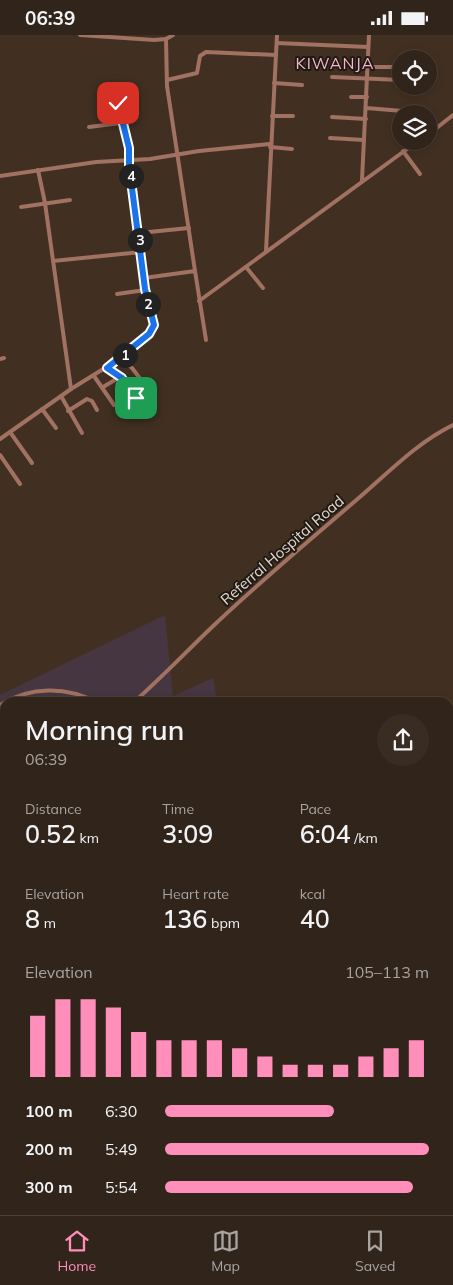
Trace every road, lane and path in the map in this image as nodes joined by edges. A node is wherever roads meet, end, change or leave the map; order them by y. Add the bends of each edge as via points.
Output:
1 (80, 35) edge
2 (98, 35) edge
3 (173, 35) edge
4 (277, 35) edge
5 (369, 35) edge
6 (166, 39) junction
7 (276, 43) junction
8 (368, 47) junction
9 (276, 55) junction
10 (368, 67) junction
11 (392, 67) edge
12 (332, 77) dead end
13 (368, 79) junction
14 (167, 80) junction
15 (392, 80) edge
16 (274, 83) junction
17 (302, 85) dead end
18 (117, 93) dead end
19 (351, 97) dead end
20 (367, 97) junction
21 (366, 108) junction
22 (392, 110) edge
23 (272, 115) junction
24 (453, 115) edge
25 (293, 116) dead end
26 (332, 117) dead end
27 (366, 119) junction
28 (121, 123) junction
29 (89, 127) dead end
30 (437, 128) edge
31 (330, 138) dead end
32 (364, 139) junction
33 (270, 146) junction
34 (292, 149) dead end
35 (402, 151) joint
36 (177, 154) junction
37 (130, 160) junction
38 (38, 170) junction
39 (420, 174) dead end
40 (0, 176) edge
41 (362, 180) junction
42 (70, 199) dead end
43 (45, 203) junction
44 (22, 207) dead end
45 (190, 228) junction
46 (139, 233) junction
47 (266, 251) junction
48 (141, 252) junction
49 (53, 261) junction
50 (246, 267) junction
51 (195, 271) junction
52 (144, 278) junction
53 (262, 288) dead end
54 (145, 289) junction
55 (117, 294) dead end
56 (199, 301) junction
57 (206, 340) dead end
58 (121, 358) junction
59 (107, 368) junction
60 (94, 376) junction
61 (120, 377) junction
62 (103, 387) junction
63 (71, 389) junction
64 (148, 389) dead end
65 (60, 397) junction
66 (136, 398) dead end
67 (114, 405) dead end
68 (42, 409) junction
69 (68, 411) junction
70 (97, 411) dead end
71 (453, 425) edge
72 (56, 428) dead end
73 (10, 431) junction
74 (82, 433) dead end
75 (0, 439) edge
76 (0, 455) edge
77 (32, 463) dead end
78 (20, 484) dead end
79 (16, 697) edge
80 (87, 697) edge
81 (140, 697) edge

1 - 2 street
2 - 6 street
3 - 6 street
4 - 7 street
5 - 8 street
6 - 14 street
7 - 8 street
7 - 9 street
8 - 10 street
9 - 14 street via 206,52 200,56 197,73
9 - 16 street
10 - 11 street
10 - 13 street
12 - 13 street
13 - 15 street
13 - 20 street
14 - 36 street
16 - 17 street
16 - 23 street
18 - 28 street
19 - 20 street
20 - 21 street
21 - 22 street
21 - 27 street
23 - 25 street
23 - 33 street
24 - 30 street
26 - 27 street
27 - 32 street
28 - 29 street
28 - 37 street
31 - 32 street
32 - 41 street
33 - 34 street
33 - 36 street
33 - 47 street
35 - 39 street
35 - 41 street
36 - 37 street
36 - 45 street
37 - 38 street via 96,161
37 - 46 street
38 - 40 street
38 - 43 street
41 - 47 street
42 - 43 street
43 - 44 street
43 - 49 street
45 - 46 street
45 - 51 street
46 - 48 street
47 - 50 street
48 - 49 street
48 - 52 street
49 - 63 street
50 - 53 street
50 - 56 street
51 - 52 street
51 - 56 street
52 - 54 street
54 - 55 street
54 - 58 street via 153,329
56 - 57 street
58 - 59 street
58 - 64 street
59 - 60 street
59 - 61 street
60 - 62 street
60 - 63 street
61 - 62 street
61 - 66 street
62 - 67 street
63 - 65 street
65 - 68 street
65 - 69 street
68 - 72 street
68 - 73 street
69 - 70 street via 90,399
69 - 74 street
71 - 81 street, Referral Hospital Road via 403,459 320,531 210,629
73 - 75 street
73 - 77 street
76 - 78 street
79 - 80 street via 56,690

